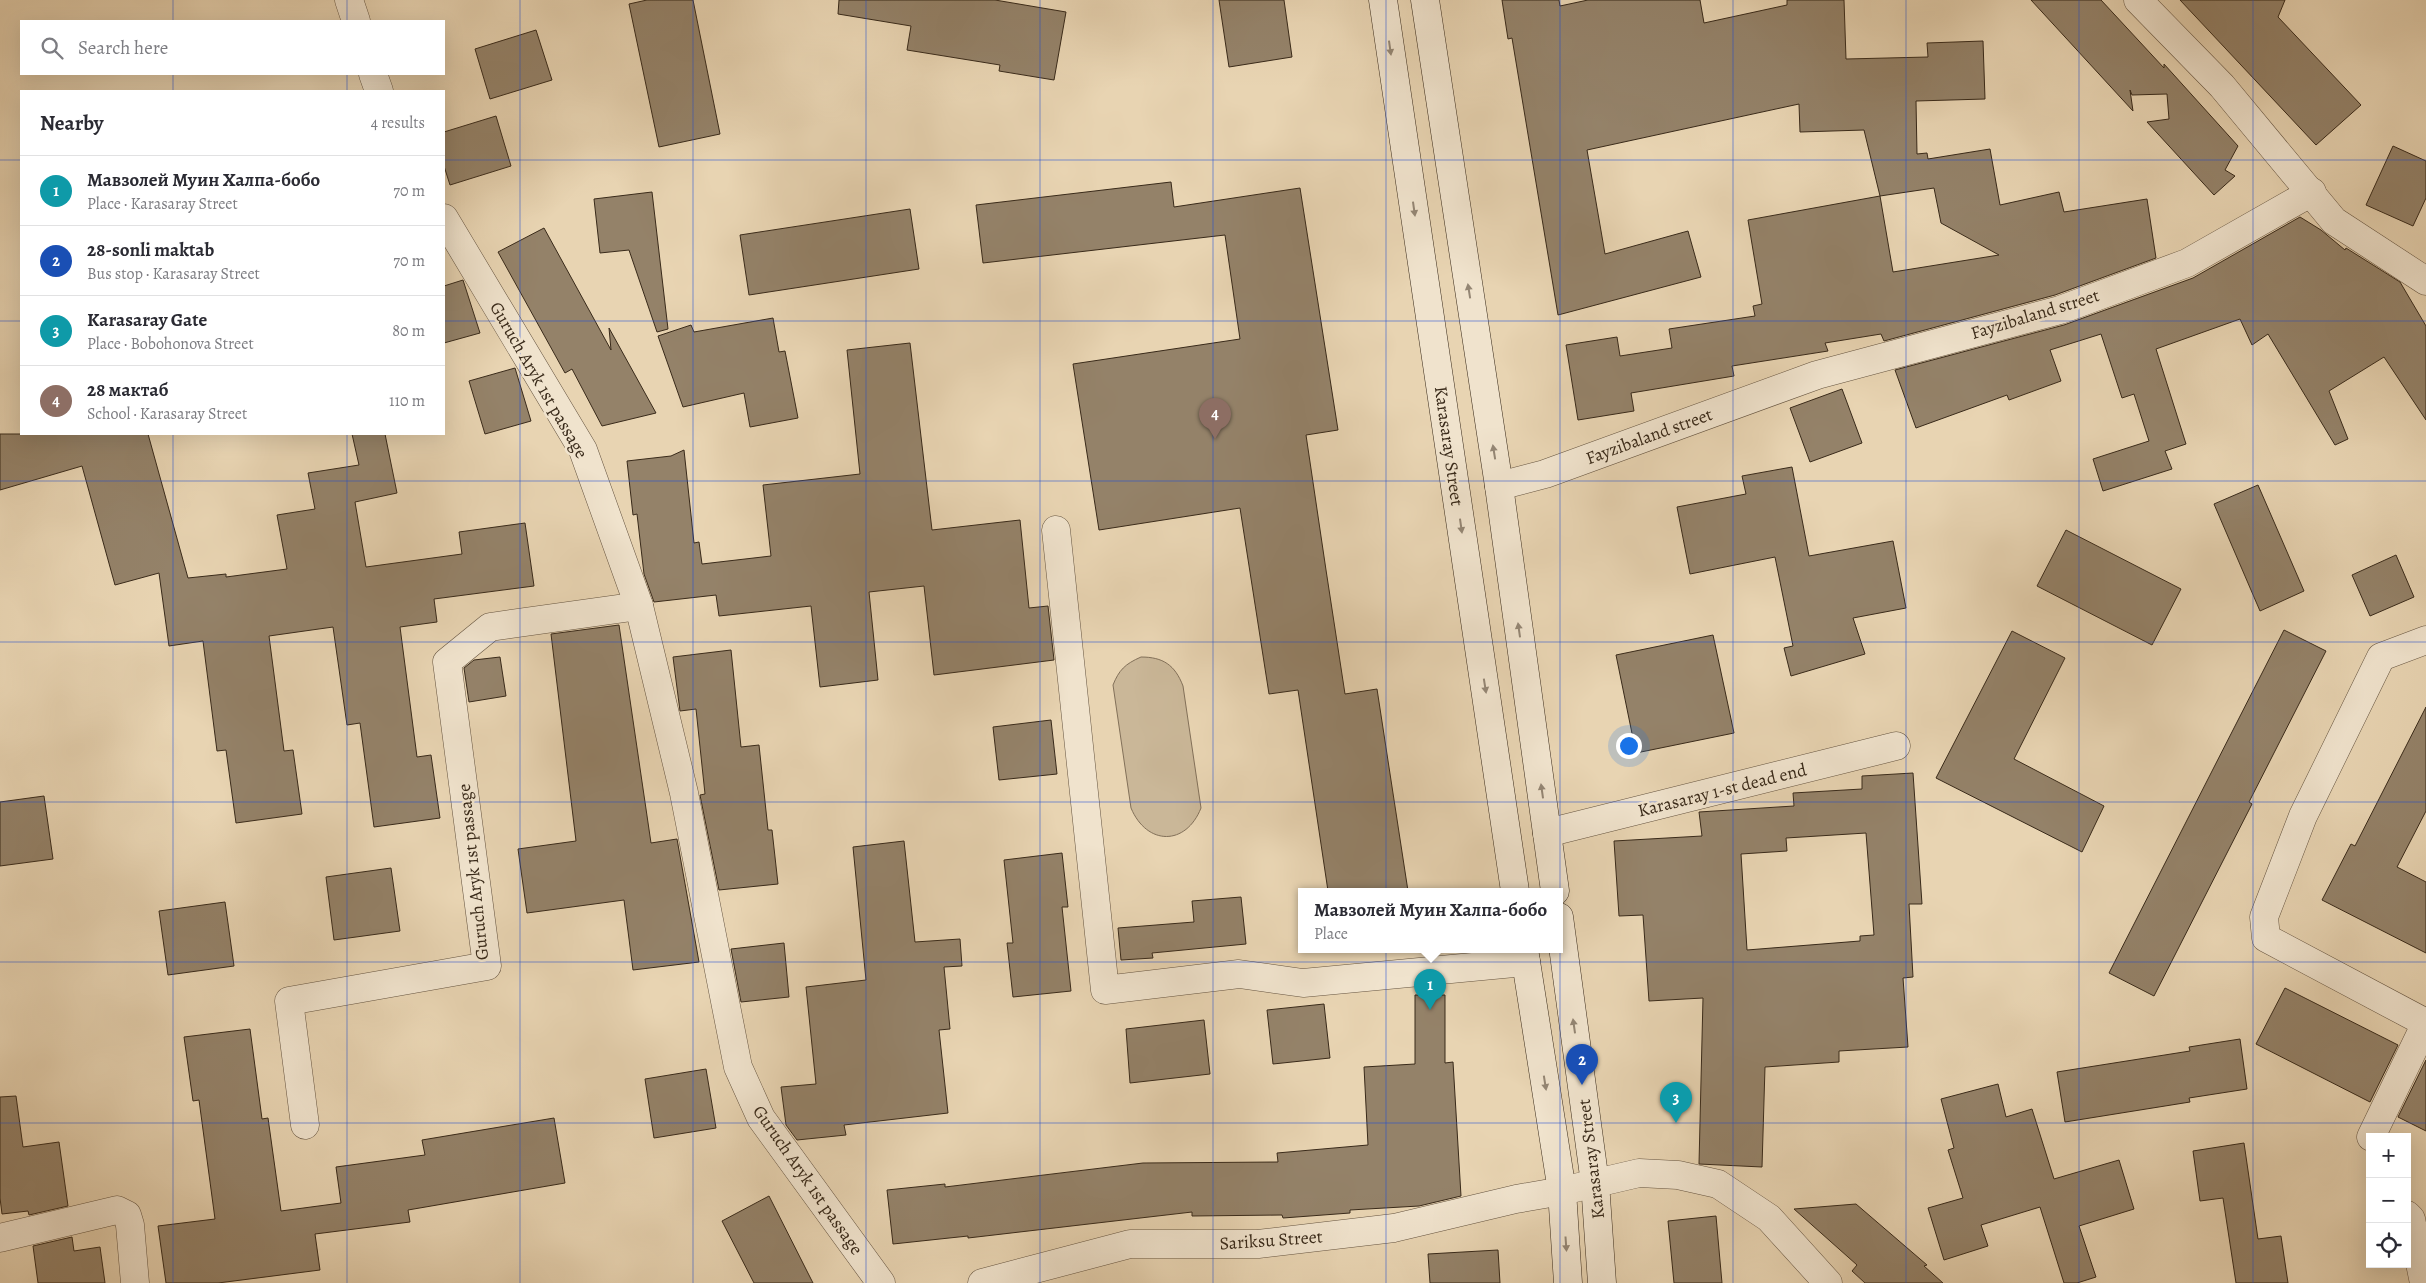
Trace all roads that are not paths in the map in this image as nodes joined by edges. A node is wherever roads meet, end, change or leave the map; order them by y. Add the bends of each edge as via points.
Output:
1 (349, 0) edge
2 (1383, 0) edge
3 (1425, 0) edge
4 (2138, 0) edge
5 (356, 20) edge
6 (373, 75) edge
7 (379, 90) edge
8 (2312, 192) junction
9 (445, 220) edge
10 (2426, 281) edge
11 (1500, 486) junction
12 (1056, 530) dead end
13 (639, 606) junction
14 (2426, 640) edge
15 (1896, 746) dead end
16 (1548, 833) junction
17 (1515, 888) edge
18 (1555, 888) edge
19 (1563, 947) edge
20 (1525, 956) edge
21 (2426, 1023) edge
22 (305, 1125) dead end
23 (2372, 1133) edge
24 (1595, 1183) junction
25 (1562, 1191) junction
26 (2411, 1219) edge
27 (0, 1238) edge
28 (135, 1283) edge
29 (881, 1283) edge
30 (982, 1283) edge
31 (1568, 1283) edge
32 (1602, 1283) edge
33 (1828, 1283) edge
34 (2424, 1283) edge

1 - 5 street
2 -> 17 street, Karasaray Street
11 -> 3 street
4 - 8 street via 2222,86
6 - 7 street
8 - 10 street via 2334,221
8 - 11 street, Fayzibaland street via 2187,263 2069,307 1817,375 1545,474
9 - 13 street, Guruch Aryk 1st passage via 583,450
16 -> 11 street
12 - 20 street via 1105,990 1240,974 1303,983
13 - 22 street, Guruch Aryk 1st passage via 490,627 447,662 487,966 289,1001
13 - 29 street, Guruch Aryk 1st passage via 684,793 738,1067 761,1118
14 - 21 street via 2381,657 2303,816 2264,917 2266,938
15 - 16 street, Karasaray 1-st dead end
16 - 18 street
24 -> 19 street, Karasaray Street
20 -> 25 street, Karasaray Street
21 - 23 street
24 - 25 street, Sariksu Street
24 - 32 street, Karasaray Street
24 - 33 street, Sariksu Street via 1639,1173 1678,1175 1718,1184 1770,1218
25 - 30 street, Sariksu Street via 1394,1228 1258,1244 1130,1244
25 -> 31 street, Karasaray Street
26 - 34 street
27 - 28 street via 117,1210 127,1215 130,1225

